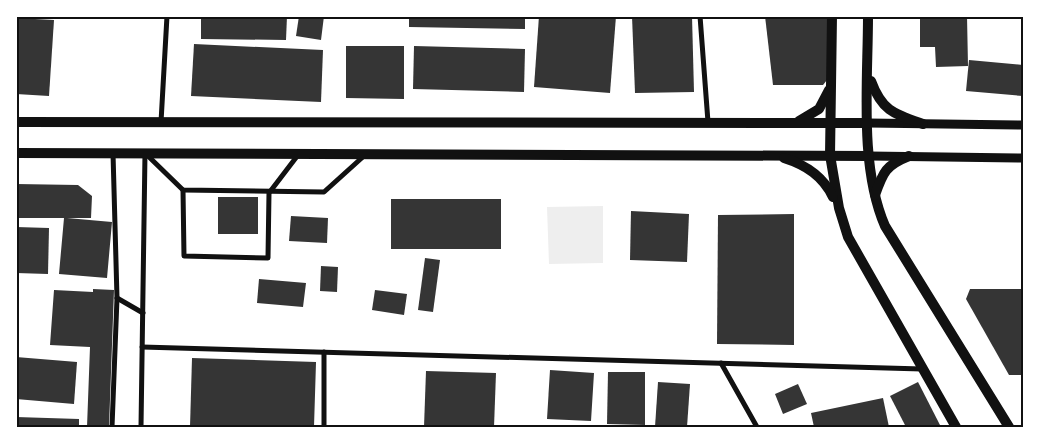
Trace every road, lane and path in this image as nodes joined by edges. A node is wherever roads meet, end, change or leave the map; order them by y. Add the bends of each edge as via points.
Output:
1 (167, 16) edge
2 (700, 16) edge
3 (832, 16) edge
4 (868, 16) edge
5 (868, 73) junction
6 (832, 82) junction
7 (16, 122) edge
8 (161, 122) junction
9 (708, 122) junction
10 (795, 122) junction
11 (831, 123) junction
12 (868, 123) junction
13 (923, 124) junction
14 (1023, 125) edge
15 (145, 152) junction
16 (16, 153) edge
17 (113, 153) junction
18 (300, 153) junction
19 (367, 153) junction
20 (776, 155) junction
21 (830, 155) junction
22 (870, 156) junction
23 (909, 156) junction
24 (1023, 158) edge
25 (183, 190) junction
26 (269, 192) junction
27 (874, 196) junction
28 (839, 208) junction
29 (117, 298) junction
30 (142, 313) junction
31 (142, 347) junction
32 (324, 352) junction
33 (721, 363) junction
34 (922, 369) junction
35 (112, 427) edge
36 (141, 427) edge
37 (324, 427) edge
38 (757, 427) edge
39 (956, 427) edge
40 (1009, 427) edge

1 - 8 street
2 - 9 street
3 - 6 main road
4 - 5 main road
5 - 12 main road
5 - 13 main road via 877,98 885,108
6 - 10 main road via 819,110
6 - 11 main road
7 - 8 main road
8 - 9 main road
9 - 10 main road
10 - 11 main road
11 - 12 main road
11 - 21 main road
12 - 13 street
12 - 22 main road
13 - 14 street
15 - 17 main road
15 - 18 main road
15 - 25 street
15 - 30 street
16 - 17 main road
17 - 29 street
18 - 19 main road
18 - 26 street
19 - 20 main road
19 - 26 street via 324,192
20 - 21 main road
20 - 28 main road via 800,163 817,175
21 - 22 main road
21 - 28 main road
22 - 23 street
22 - 27 main road
23 - 24 street
23 - 27 main road via 887,169
25 - 26 street
25 - 26 street via 184,256 268,258
27 - 40 main road via 886,226
28 - 34 main road via 848,237
29 - 30 street
29 - 35 street
30 - 31 street
31 - 32 street
31 - 36 street
32 - 33 street
32 - 37 street
33 - 34 street
33 - 38 street
34 - 39 main road

